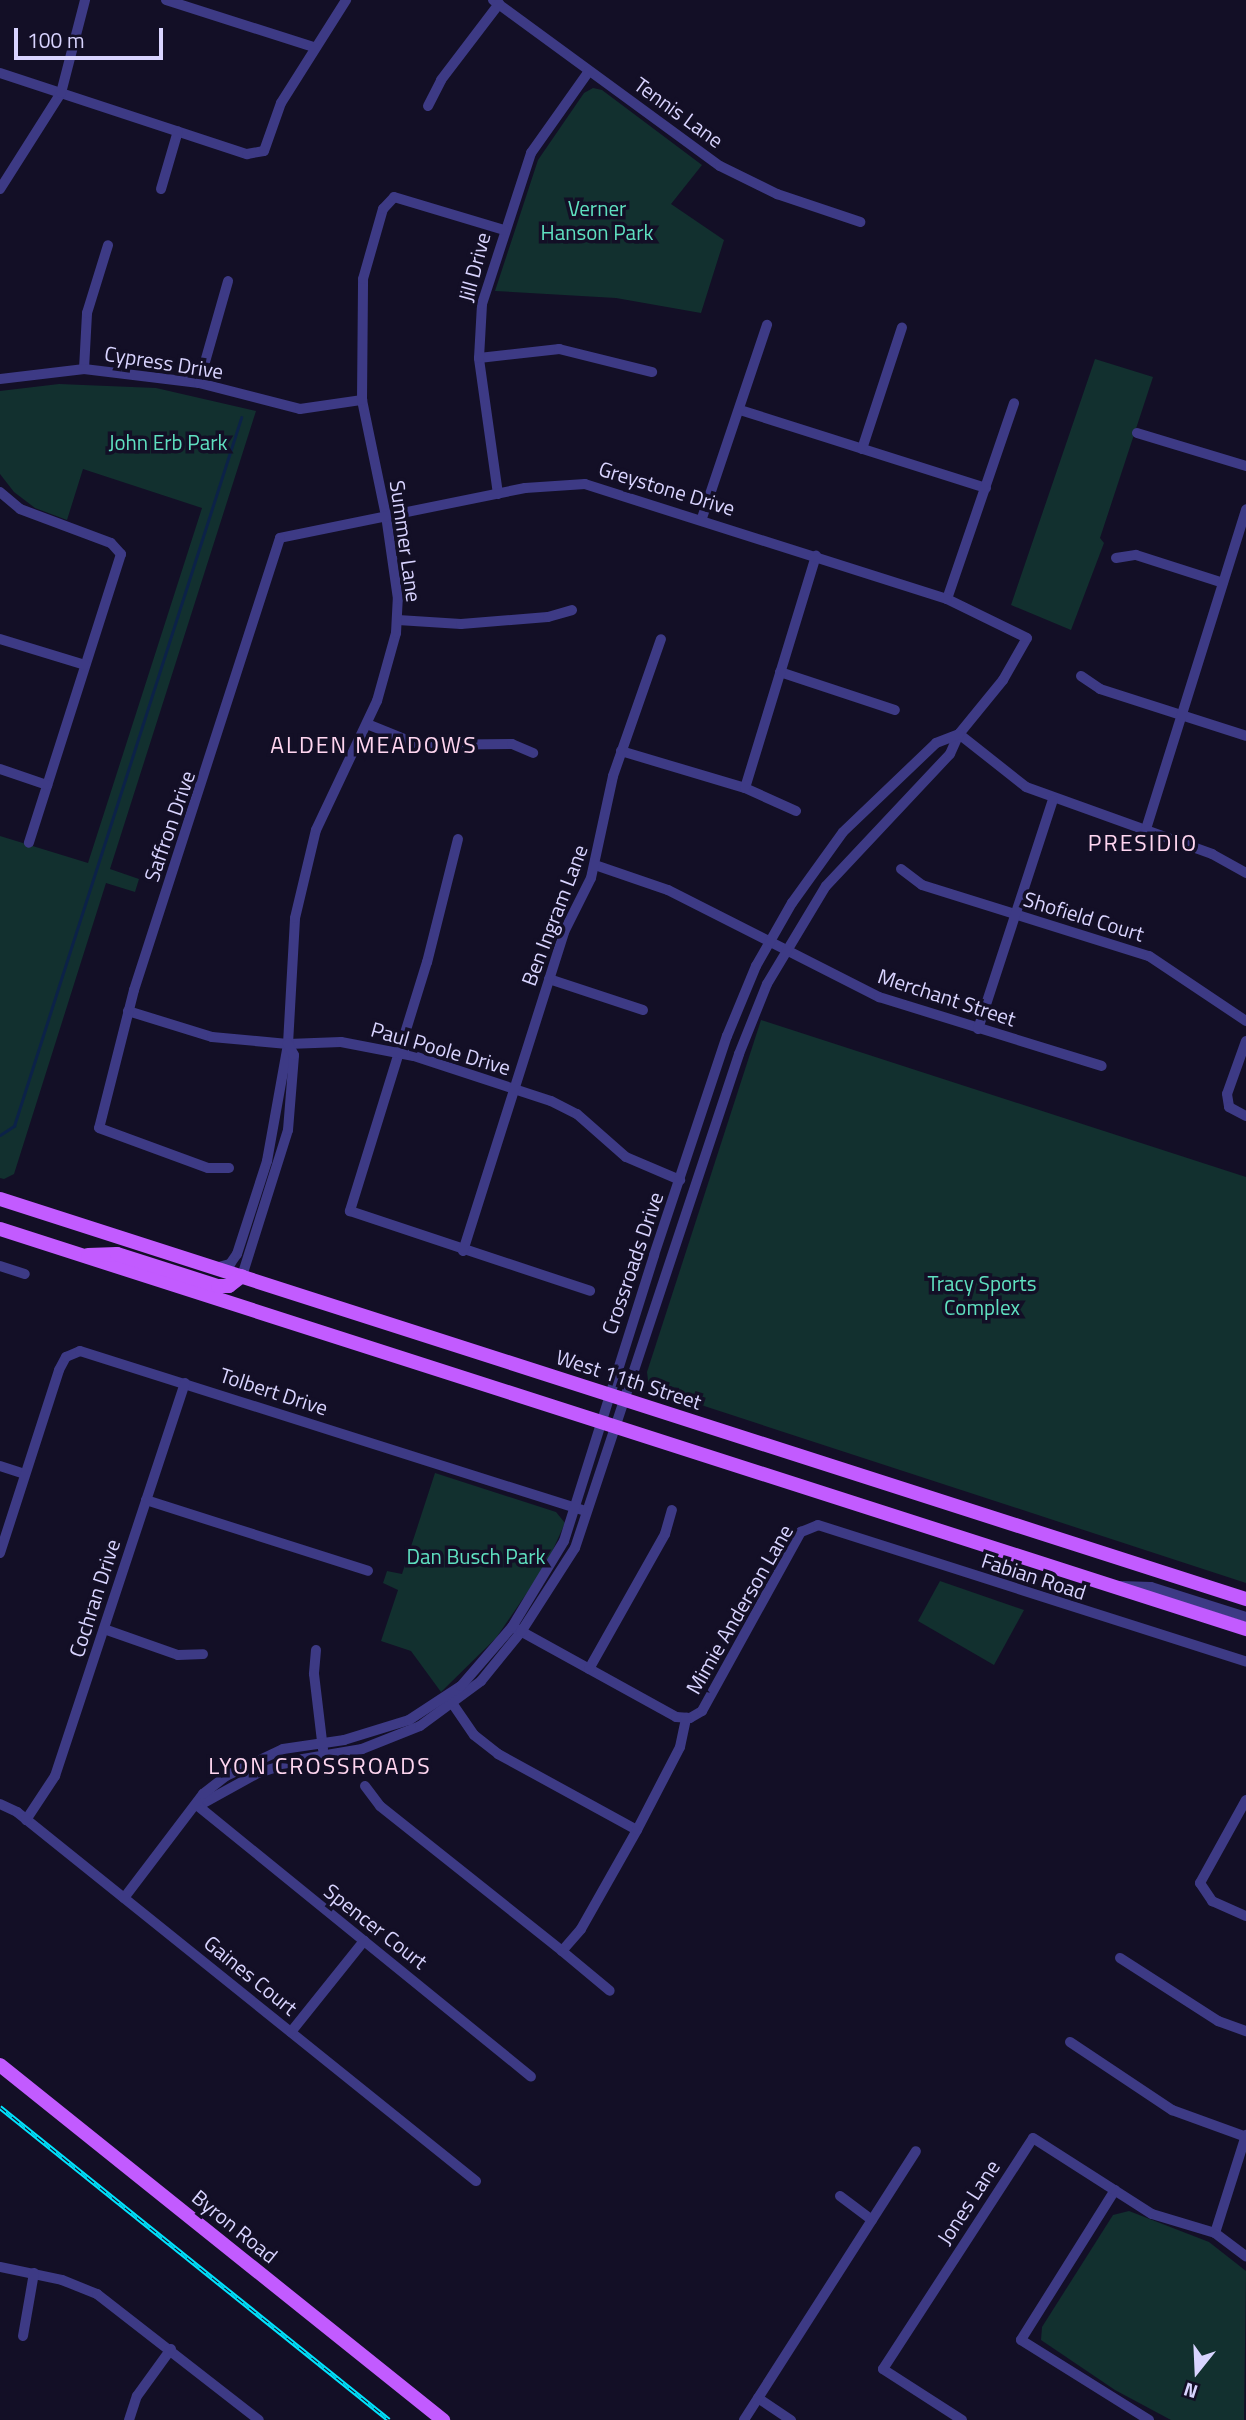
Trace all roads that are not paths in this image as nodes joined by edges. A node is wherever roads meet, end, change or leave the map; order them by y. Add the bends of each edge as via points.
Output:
1 (85, 0) edge
2 (166, 0) edge
3 (346, 0) edge
4 (496, 2) edge
5 (313, 47) junction
6 (589, 71) junction
7 (0, 73) edge
8 (61, 93) junction
9 (428, 106) dead end
10 (178, 131) junction
11 (0, 189) edge
12 (161, 189) dead end
13 (860, 222) dead end
14 (504, 230) junction
15 (108, 244) dead end
16 (228, 281) dead end
17 (767, 325) dead end
18 (902, 327) dead end
19 (480, 358) junction
20 (84, 369) junction
21 (652, 372) dead end
22 (0, 379) edge
23 (199, 383) junction
24 (362, 400) junction
25 (1014, 403) dead end
26 (740, 410) junction
27 (1137, 433) dead end
28 (862, 449) junction
29 (1246, 466) edge
30 (986, 488) junction
31 (0, 492) edge
32 (498, 494) junction
33 (1246, 509) edge
34 (386, 516) junction
35 (702, 518) junction
36 (280, 538) joint
37 (816, 556) junction
38 (1116, 558) dead end
39 (1223, 583) junction
40 (947, 599) junction
41 (572, 610) dead end
42 (398, 620) junction
43 (1027, 638) joint
44 (0, 639) edge
45 (661, 639) dead end
46 (85, 665) junction
47 (780, 672) junction
48 (1081, 676) dead end
49 (895, 710) dead end
50 (1181, 715) junction
51 (367, 724) junction
52 (959, 734) junction
53 (1246, 736) edge
54 (621, 751) junction
55 (533, 753) dead end
56 (0, 769) edge
57 (47, 785) junction
58 (745, 788) junction
59 (1053, 800) junction
60 (796, 811) dead end
61 (1146, 829) junction
62 (458, 839) dead end
63 (29, 843) dead end
64 (595, 865) junction
65 (901, 869) dead end
66 (1246, 873) edge
67 (1015, 915) junction
68 (768, 942) junction
69 (784, 951) junction
70 (549, 979) junction
71 (643, 1010) dead end
72 (128, 1012) junction
73 (1246, 1021) edge
74 (978, 1029) junction
75 (1246, 1041) edge
76 (289, 1044) junction
77 (400, 1052) junction
78 (1102, 1066) dead end
79 (513, 1089) junction
80 (1246, 1116) edge
81 (229, 1168) dead end
82 (680, 1180) junction
83 (0, 1199) edge
84 (0, 1229) edge
85 (463, 1251) junction
86 (83, 1256) junction
87 (0, 1266) edge
88 (215, 1268) junction
89 (25, 1274) dead end
90 (242, 1276) junction
91 (590, 1291) dead end
92 (185, 1382) junction
93 (610, 1395) junction
94 (627, 1400) junction
95 (610, 1425) junction
96 (0, 1466) edge
97 (25, 1474) junction
98 (146, 1500) junction
99 (582, 1510) junction
100 (672, 1510) dead end
101 (810, 1526) joint
102 (0, 1553) edge
103 (368, 1571) dead end
104 (1114, 1587) junction
105 (1246, 1599) edge
106 (1246, 1617) edge
107 (104, 1629) junction
108 (517, 1629) junction
109 (1246, 1629) edge
110 (316, 1650) dead end
111 (203, 1654) dead end
112 (1246, 1662) edge
113 (589, 1669) junction
114 (450, 1700) junction
115 (686, 1718) junction
116 (322, 1742) junction
117 (324, 1755) junction
118 (365, 1786) dead end
119 (1246, 1801) edge
120 (0, 1804) edge
121 (198, 1806) junction
122 (26, 1820) junction
123 (637, 1830) junction
124 (124, 1898) junction
125 (1246, 1916) edge
126 (363, 1941) junction
127 (562, 1951) junction
128 (1120, 1958) dead end
129 (610, 1991) dead end
130 (1246, 2031) edge
131 (292, 2032) junction
132 (1070, 2042) dead end
133 (0, 2065) edge
134 (531, 2077) dead end
135 (1246, 2136) edge
136 (916, 2151) dead end
137 (475, 2181) dead end
138 (1115, 2190) junction
139 (840, 2196) dead end
140 (872, 2220) junction
141 (1215, 2232) junction
142 (1246, 2256) edge
143 (0, 2267) edge
144 (34, 2273) junction
145 (23, 2336) dead end
146 (170, 2349) junction
147 (758, 2398) junction
148 (129, 2420) edge
149 (259, 2420) edge
150 (443, 2420) edge
151 (744, 2420) edge
152 (791, 2420) edge
153 (962, 2420) edge
154 (1149, 2420) edge

1 - 8 street
2 - 5 street
3 - 5 street
4 - 6 street, Tennis Lane
4 - 9 street
5 - 10 street via 281,103 264,151 247,154
6 - 13 street, Tennis Lane via 747,182
6 - 14 street, Jill Drive via 531,153
7 - 8 street
8 - 10 street
8 - 11 street
10 - 12 street
14 - 19 street, Jill Drive via 482,304
14 - 24 street, Summer Lane via 399,197 389,199 363,279
15 - 20 street via 87,313
16 - 23 street
17 - 26 street
18 - 28 street
19 - 21 street via 559,349
19 - 32 street, Jill Drive
20 - 22 street, Cypress Drive
20 - 23 street, Cypress Drive
23 - 24 street, Cypress Drive via 300,408
24 - 34 street, Summer Lane
25 - 30 street
26 - 28 street
26 - 35 street
27 - 29 street
28 - 30 street
30 - 40 street
31 - 46 street via 20,509 117,546 120,560
32 - 34 street, Greystone Drive
32 - 35 street, Greystone Drive via 585,484
33 - 39 street
34 - 36 street, Greystone Drive
34 - 42 street, Summer Lane
35 - 37 street, Greystone Drive
36 - 72 street, Saffron Drive
37 - 40 street, Greystone Drive
37 - 47 street
38 - 39 street via 1136,555
39 - 50 street
40 - 43 street, Greystone Drive
41 - 42 street via 548,617 461,624
42 - 51 street, Summer Lane via 393,650
43 - 52 street, Crossroads Drive via 1003,680
44 - 46 street
45 - 54 street, Ben Ingram Lane
46 - 57 street
47 - 49 street
47 - 58 street
48 - 50 street via 1100,689
50 - 53 street
50 - 61 street
51 - 55 street via 419,745 512,744
51 - 76 street, Summer Lane via 324,808 303,876 294,930
52 - 59 street via 1006,775
52 - 68 street, Crossroads Drive via 936,743 843,832
52 - 69 street, Crossroads Drive via 950,754 826,886
54 - 58 street
54 - 64 street, Ben Ingram Lane
56 - 57 street
57 - 63 street
58 - 60 street
59 - 61 street
59 - 67 street
61 - 66 street via 1212,854
62 - 77 street
64 - 68 street, Merchant Street via 668,890
64 - 70 street, Ben Ingram Lane via 564,932
65 - 67 street, Shofield Court via 922,885
67 - 73 street, Shofield Court via 1149,956
67 - 74 street
68 - 69 street, Merchant Street
68 - 82 street, Crossroads Drive via 730,1028
69 - 74 street, Merchant Street via 878,997
69 - 94 street, Crossroads Drive via 744,1040
70 - 71 street
70 - 79 street, Ben Ingram Lane
72 - 76 street, Paul Poole Drive via 212,1037
72 - 81 street, Saffron Drive via 99,1128 112,1137 208,1168
74 - 78 street, Merchant Street
75 - 80 street via 1227,1094 1229,1107
76 - 77 street, Paul Poole Drive via 341,1042
76 - 88 street, Summer Lane via 267,1161 241,1243 230,1264
76 - 90 street, Summer Lane via 294,1055 288,1130
77 - 79 street, Paul Poole Drive
77 - 85 street via 349,1211
79 - 82 street, Paul Poole Drive via 577,1114 626,1157
79 - 85 street, Ben Ingram Lane
82 - 93 street, Crossroads Drive
83 - 88 main road, West 11th Street
84 - 86 main road
85 - 91 street
86 - 90 main road via 117,1254 218,1286 229,1286
86 - 95 main road
87 - 89 street
88 - 90 main road, West 11th Street
90 - 93 main road, West 11th Street
92 - 97 street, Tolbert Drive via 86,1351 70,1354 60,1370
92 - 98 street, Cochran Drive
92 - 99 street, Tolbert Drive
93 - 94 main road, West 11th Street
93 - 95 street, Crossroads Drive
94 - 95 street, Crossroads Drive
94 - 105 main road, West 11th Street
95 - 99 street, Crossroads Drive
95 - 104 main road
96 - 97 street
97 - 102 street
98 - 103 street
98 - 107 street, Cochran Drive
99 - 108 street, Crossroads Drive
100 - 113 street via 665,1534
101 - 112 street, Fabian Road via 827,1527
101 - 115 street, Mimie Anderson Lane via 795,1541 702,1711
104 - 106 street via 1152,1587
104 - 109 main road
107 - 111 street via 178,1655
107 - 122 street, Cochran Drive via 55,1776
108 - 113 street, Mimie Anderson Lane
108 - 114 street, Crossroads Drive
110 - 116 street via 314,1674
113 - 115 street, Mimie Anderson Lane via 676,1717
114 - 116 street, Crossroads Drive via 409,1720
114 - 117 street, Crossroads Drive via 391,1739
114 - 123 street via 474,1735 498,1754
115 - 123 street via 680,1747
116 - 117 street
116 - 121 street, Crossroads Drive via 283,1749 251,1762 211,1788
117 - 121 street, Crossroads Drive via 258,1773
118 - 127 street via 380,1806
119 - 125 street via 1200,1883 1212,1901
120 - 122 street, Gaines Court
121 - 124 street, Crossroads Drive
121 - 126 street, Spencer Court
122 - 124 street, Gaines Court
123 - 127 street via 581,1930
124 - 131 street, Gaines Court
126 - 131 street
126 - 134 street, Spencer Court
127 - 129 street
128 - 130 street via 1218,2021
131 - 137 street, Gaines Court
132 - 135 street via 1172,2110
133 - 150 main road, Byron Road
135 - 141 street
136 - 140 street
138 - 141 street via 1152,2214
138 - 153 street, Jones Lane via 1033,2138 883,2369
138 - 154 street via 1021,2340
139 - 140 street
140 - 147 street
141 - 142 street
143 - 144 street
144 - 145 street
144 - 146 street via 97,2294
146 - 148 street via 137,2396
146 - 149 street
147 - 151 street
147 - 152 street

